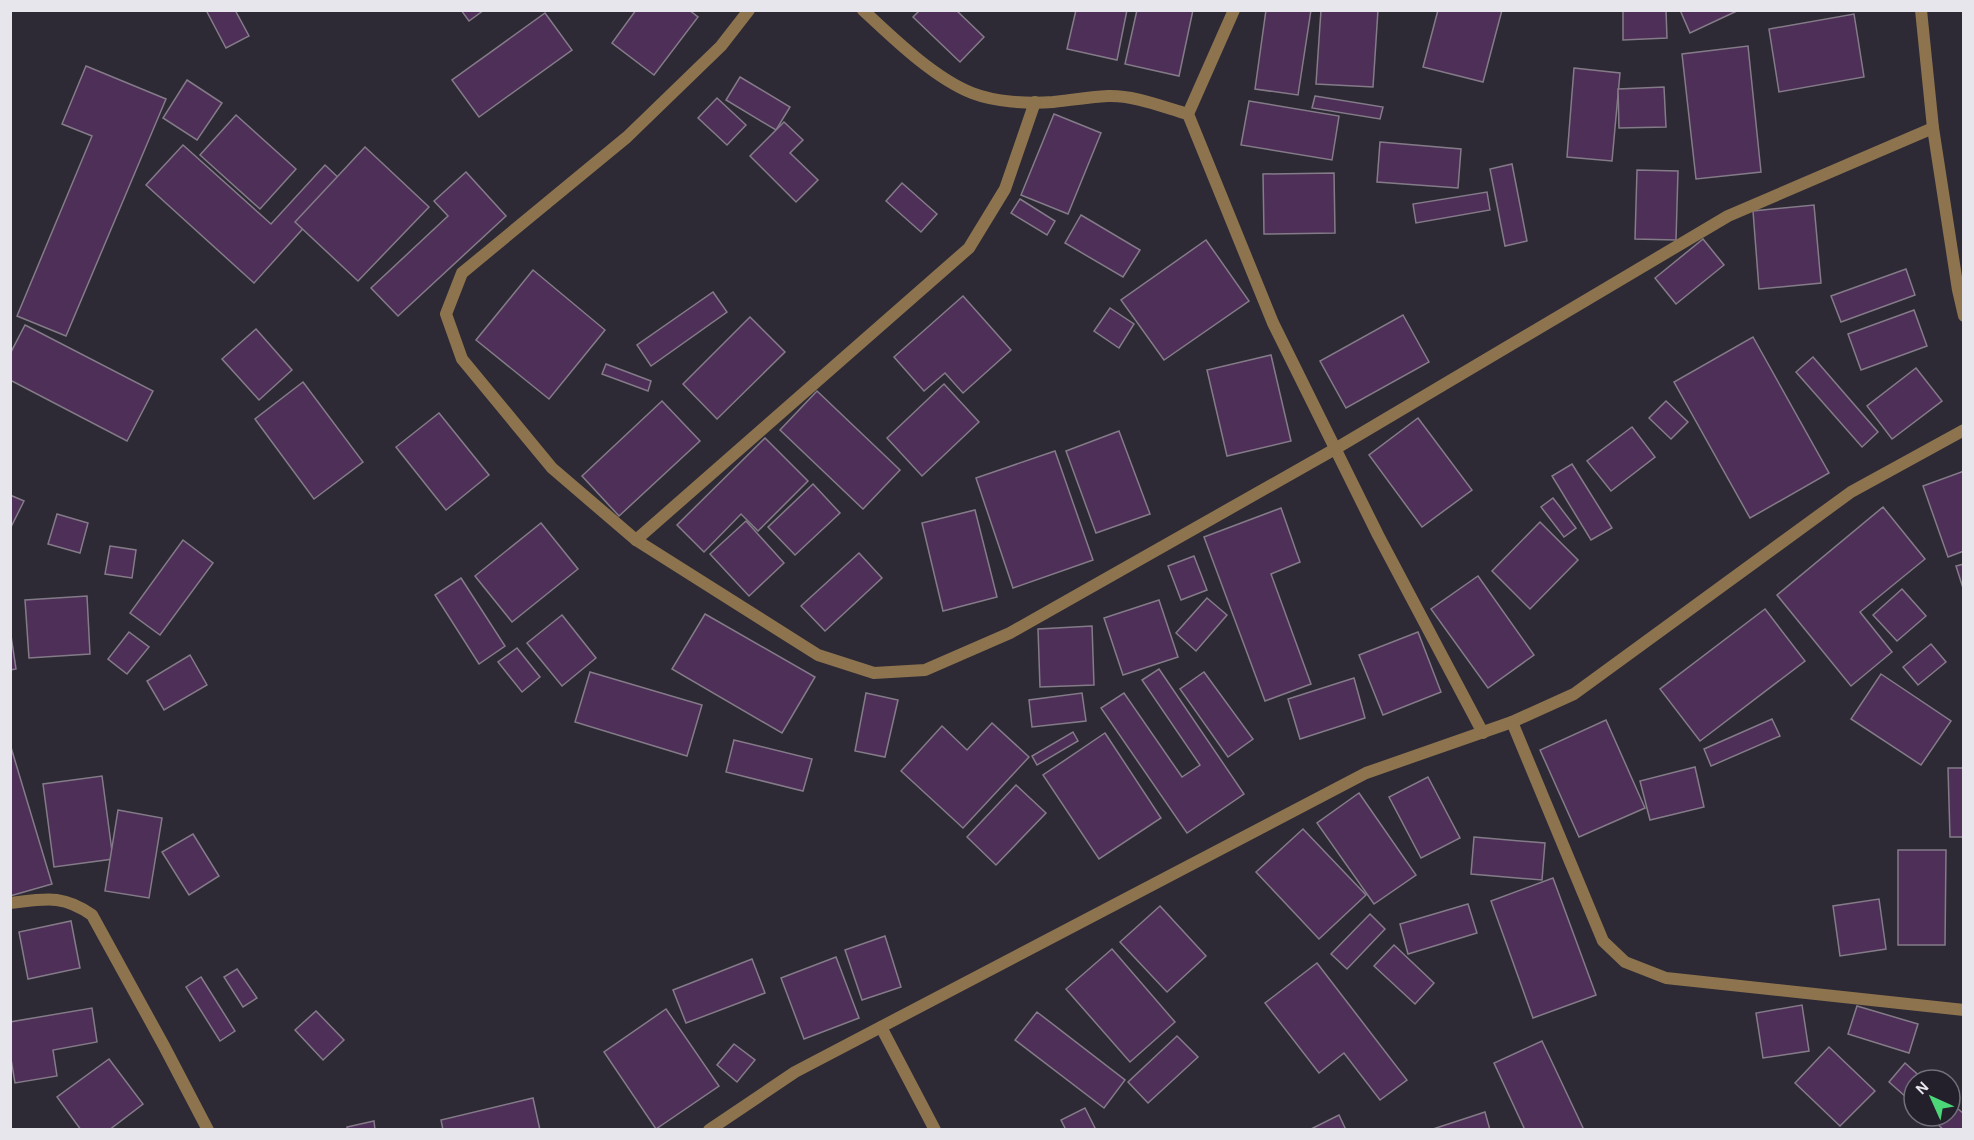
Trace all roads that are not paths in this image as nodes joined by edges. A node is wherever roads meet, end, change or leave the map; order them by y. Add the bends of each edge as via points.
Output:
1 (748, 10) edge
2 (863, 10) edge
3 (1234, 10) edge
4 (1922, 10) edge
5 (1035, 102) junction
6 (1188, 114) junction
7 (1933, 128) junction
8 (1964, 316) edge
9 (1964, 430) edge
10 (1335, 449) junction
11 (636, 540) junction
12 (1512, 722) junction
13 (1483, 733) junction
14 (10, 903) edge
15 (1964, 1010) edge
16 (881, 1027) junction
17 (208, 1130) edge
18 (709, 1130) edge
19 (935, 1130) edge

1 - 11 street via 721,46 627,137 462,273 446,314 462,359 552,468
2 - 5 street via 905,50 972,93
3 - 6 street
4 - 7 street
5 - 6 street via 1110,96
5 - 11 street via 1005,189 969,248
6 - 10 street via 1273,323
7 - 8 street
7 - 10 street via 1728,216
9 - 12 street via 1851,492 1574,694
10 - 11 street via 1010,633 925,670 874,673 818,655
10 - 13 street
12 - 13 street
12 - 15 street via 1602,941 1625,963 1666,978
13 - 16 street via 1366,772
14 - 17 street via 56,898 92,915
16 - 18 street via 795,1072
16 - 19 street

